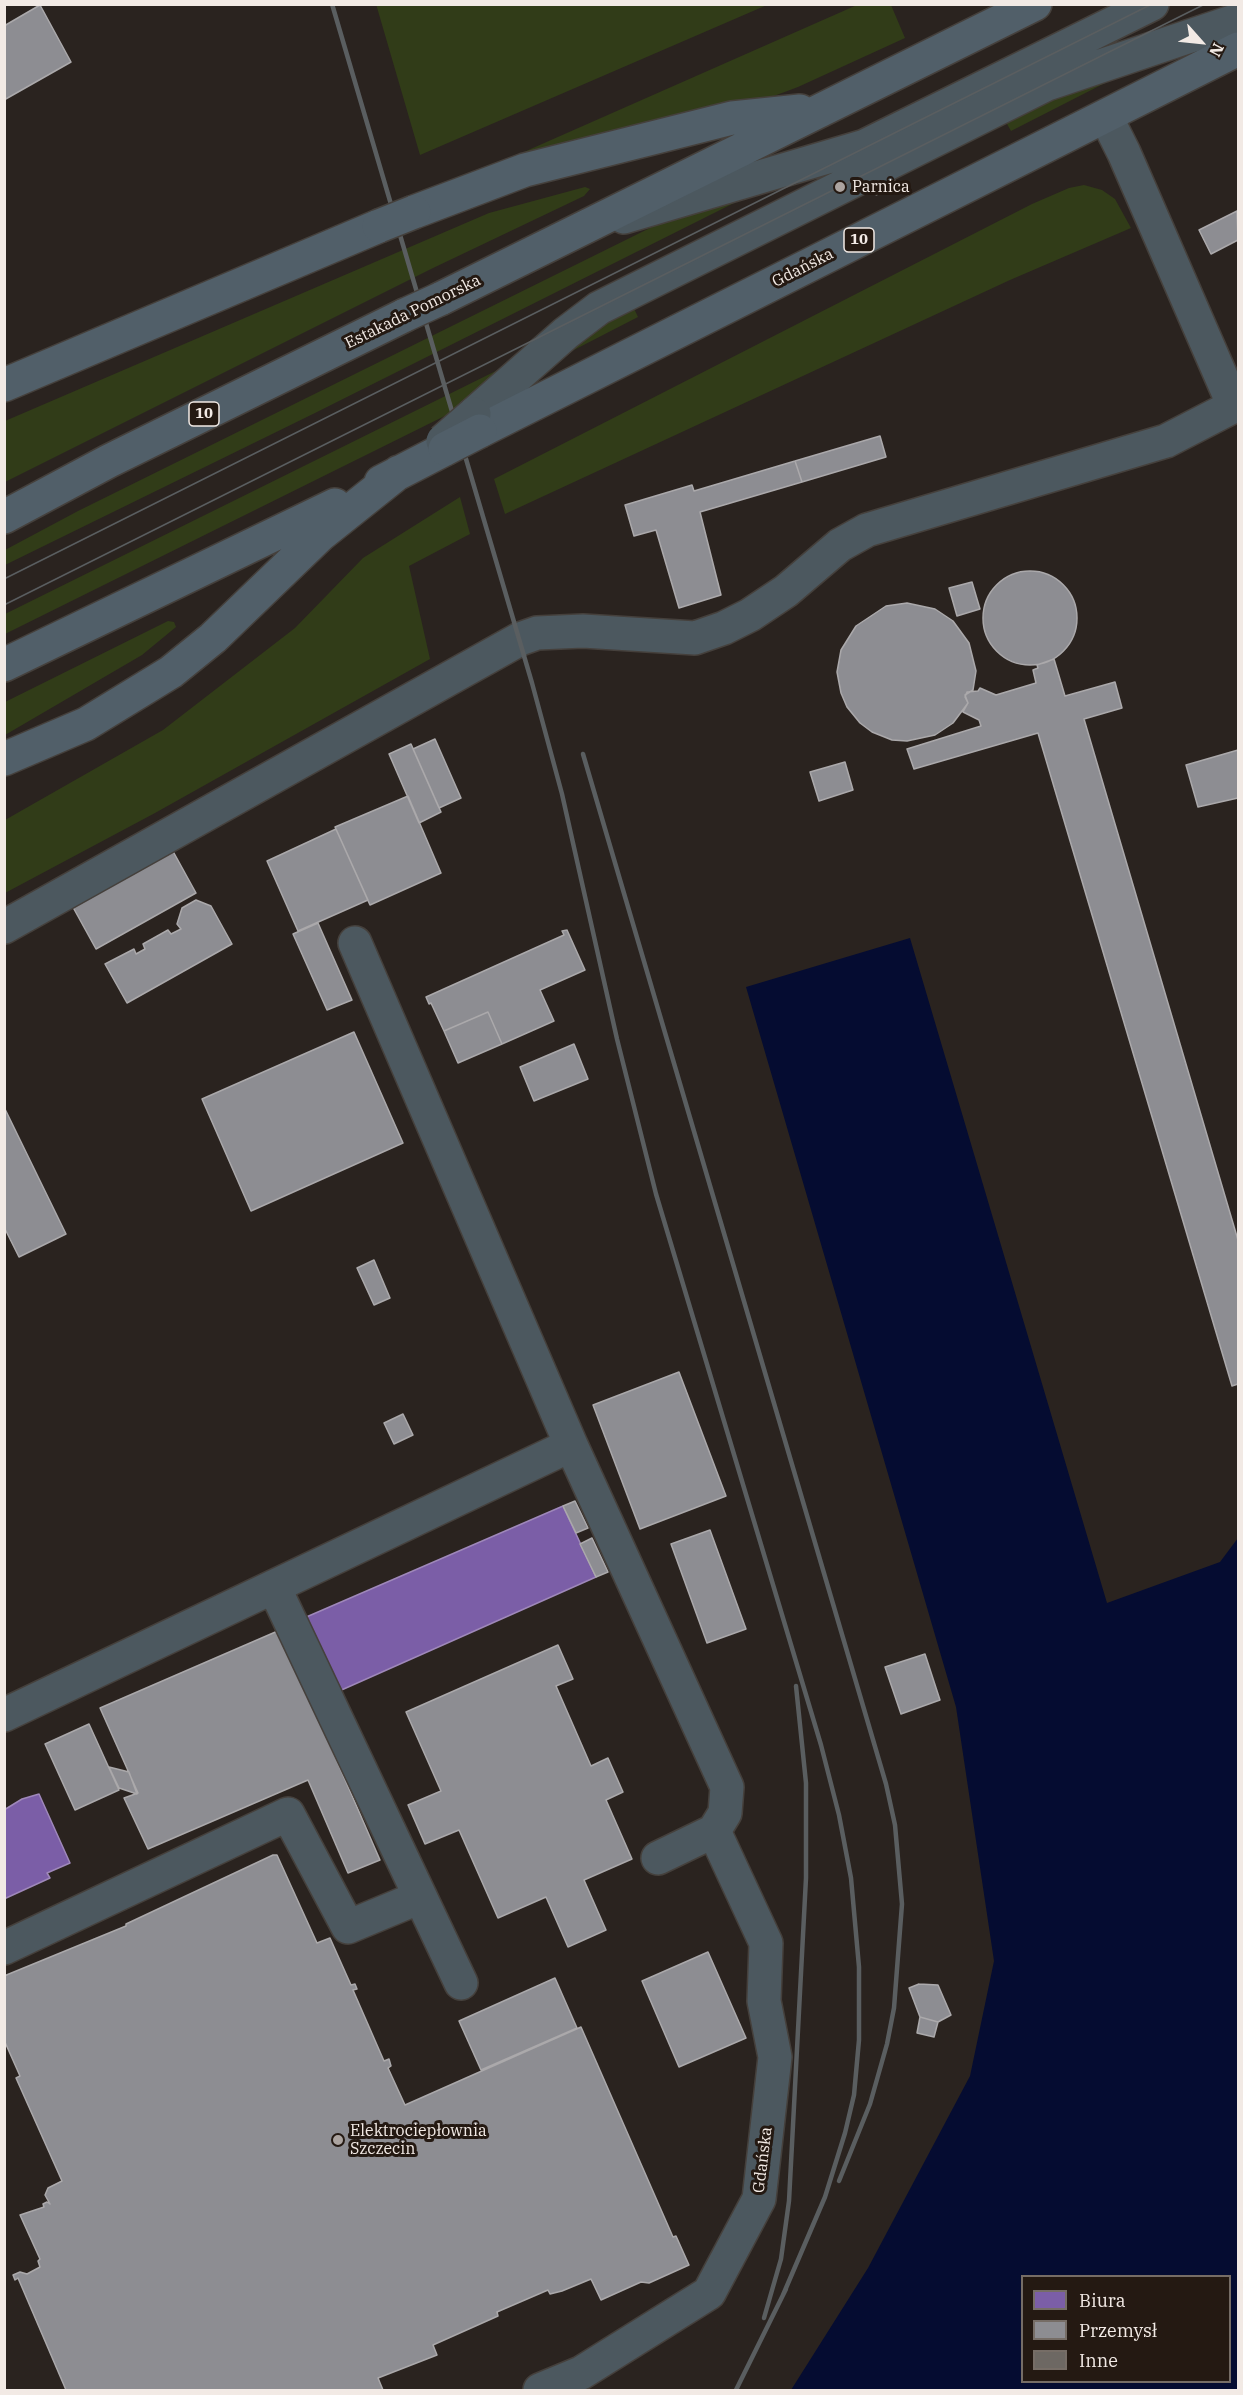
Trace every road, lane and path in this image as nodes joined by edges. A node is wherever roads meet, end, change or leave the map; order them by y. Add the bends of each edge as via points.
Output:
1 (1035, 4) edge
2 (1152, 4) edge
3 (1239, 20) edge
4 (1239, 50) edge
5 (822, 109) junction
6 (1106, 117) junction
7 (540, 249) junction
8 (4, 385) edge
9 (477, 422) junction
10 (399, 472) junction
11 (4, 517) edge
12 (4, 665) edge
13 (4, 759) edge
14 (4, 927) edge
15 (355, 943) dead end
16 (571, 1445) junction
17 (274, 1587) junction
18 (4, 1716) edge
19 (714, 1831) junction
20 (658, 1858) dead end
21 (420, 1897) junction
22 (4, 1948) edge
23 (461, 1983) dead end
24 (540, 2391) edge

1 - 5 main road, 10
2 - 7 lane via 865,146 602,224
3 - 9 lane via 1047,84 599,308 566,333
4 - 6 main road, Gdańska / 10
5 - 7 main road, Estakada Pomorska / 10
5 - 8 main road, bridge via 732,118 535,167 379,226
6 - 9 main road, Gdańska / 10
6 - 14 lane via 1234,405 1166,441 867,530 840,545 786,591 750,615 705,635 659,637 583,630 537,633 520,639
7 - 11 main road, Estakada Pomorska / 10, bridge via 109,461
9 - 10 main road, Gdańska / 10, bridge
10 - 12 main road, 10 via 287,531
10 - 13 main road via 328,529 171,672 86,724
15 - 16 lane
16 - 17 lane
16 - 19 lane via 727,1787 725,1813
17 - 18 lane
17 - 21 lane
19 - 20 lane
19 - 24 lane, Gdańska via 766,1943 764,2001 775,2057 759,2199 709,2293 581,2373
21 - 22 lane via 348,1927 288,1814
21 - 23 lane

